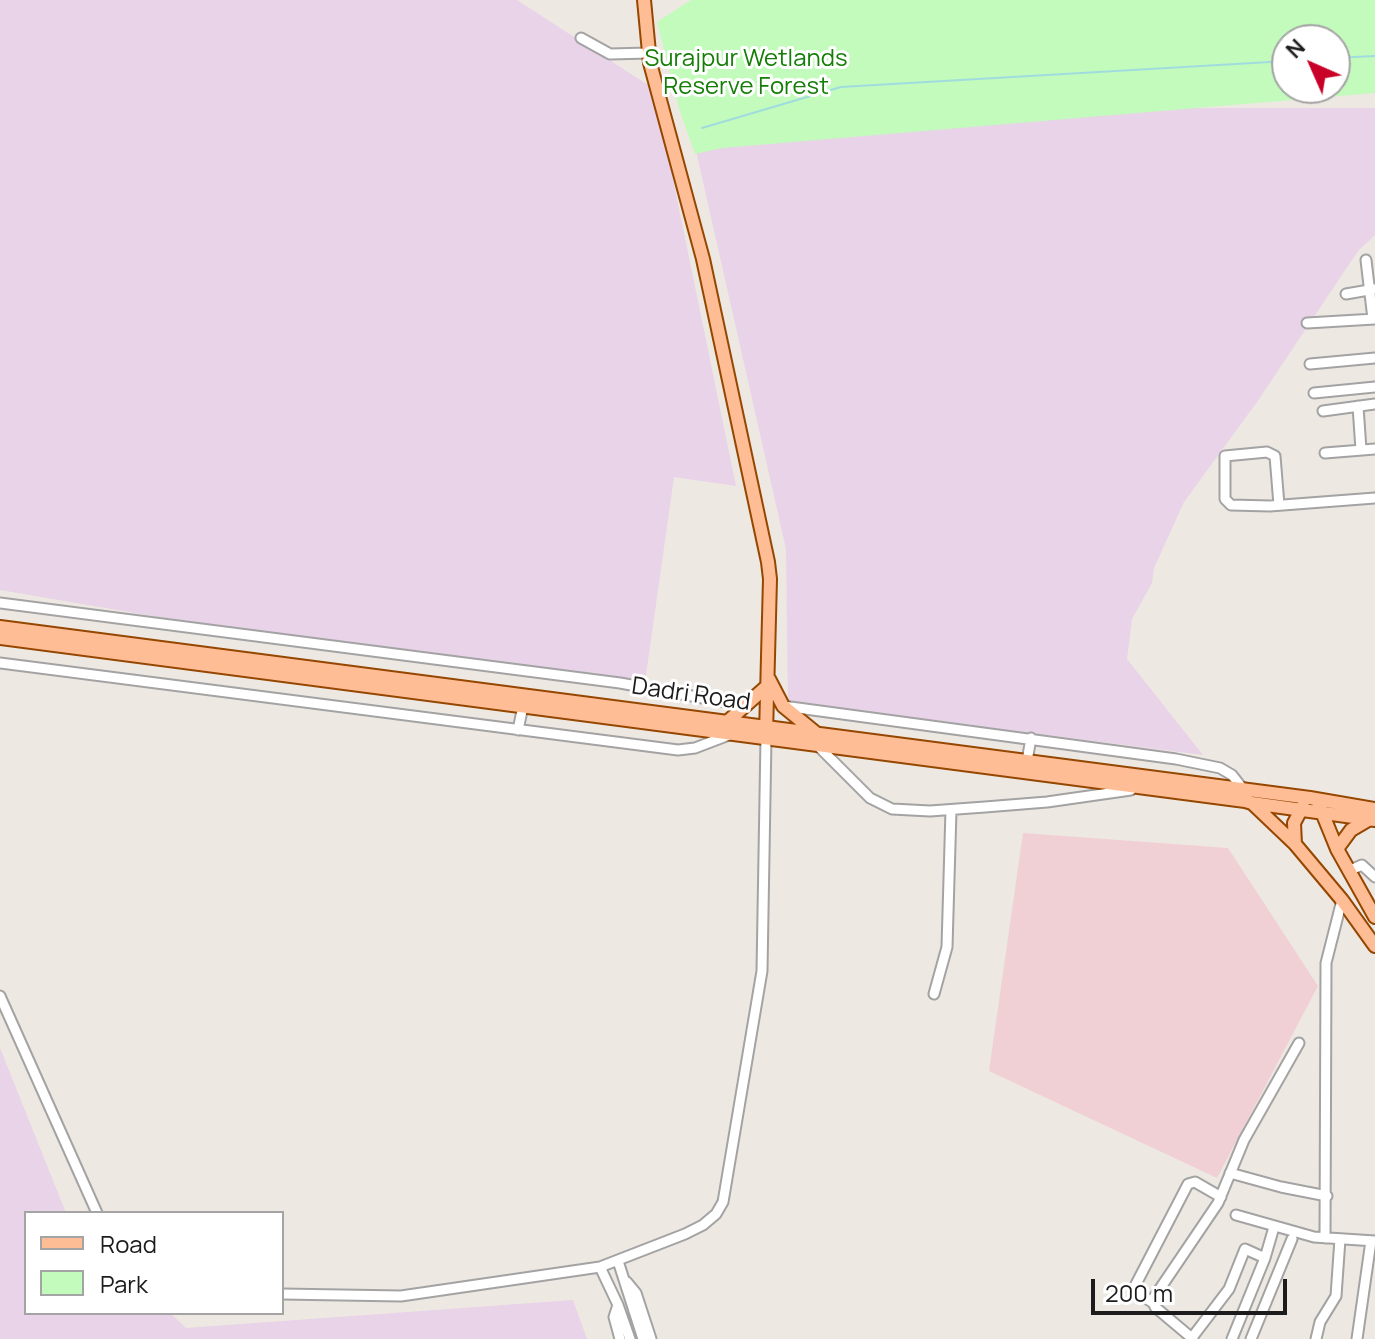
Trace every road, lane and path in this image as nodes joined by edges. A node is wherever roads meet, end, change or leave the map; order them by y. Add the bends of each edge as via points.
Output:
1 (644, 0) edge
2 (581, 38) dead end
3 (649, 53) junction
4 (1366, 260) dead end
5 (1373, 289) edge
6 (1346, 294) dead end
7 (1374, 319) edge
8 (1307, 323) dead end
9 (1375, 358) edge
10 (1310, 364) dead end
11 (1375, 387) edge
12 (1314, 393) dead end
13 (1375, 404) edge
14 (1358, 406) junction
15 (1323, 411) dead end
16 (1375, 449) edge
17 (1361, 450) junction
18 (1325, 453) dead end
19 (1375, 498) edge
20 (1279, 505) junction
21 (0, 603) edge
22 (0, 627) edge
23 (0, 638) edge
24 (0, 663) edge
25 (767, 682) junction
26 (523, 706) junction
27 (747, 706) junction
28 (783, 706) junction
29 (730, 728) junction
30 (518, 730) junction
31 (766, 733) junction
32 (1031, 738) junction
33 (818, 739) junction
34 (1028, 756) junction
35 (1145, 788) junction
36 (1246, 797) junction
37 (1314, 799) junction
38 (1300, 809) junction
39 (951, 810) junction
40 (1321, 814) junction
41 (1373, 816) edge
42 (1295, 844) junction
43 (1337, 849) junction
44 (1348, 871) junction
45 (1375, 877) edge
46 (1342, 900) junction
47 (1375, 917) edge
48 (1375, 946) edge
49 (934, 994) dead end
50 (0, 996) edge
51 (1299, 1043) dead end
52 (1230, 1173) junction
53 (1327, 1196) junction
54 (1221, 1197) junction
55 (96, 1211) edge
56 (1236, 1215) dead end
57 (1274, 1227) junction
58 (1325, 1238) junction
59 (1292, 1239) dead end
60 (1340, 1239) junction
61 (1373, 1241) edge
62 (1265, 1258) junction
63 (618, 1261) junction
64 (600, 1267) junction
65 (624, 1280) junction
66 (284, 1294) edge
67 (1153, 1303) junction
68 (618, 1305) junction
69 (620, 1339) edge
70 (630, 1339) edge
71 (643, 1339) edge
72 (651, 1339) edge
73 (1192, 1339) edge
74 (1232, 1339) edge
75 (1251, 1339) edge
76 (1316, 1339) edge
77 (1357, 1339) edge

1 - 3 main road
2 - 3 street via 610,54
3 - 25 main road via 703,259 768,562
4 - 5 street
5 - 6 street
5 - 7 street
7 - 8 street
9 - 10 street
11 - 12 street
13 - 14 street
14 - 15 street
14 - 17 street
16 - 17 street
17 - 18 street
19 - 20 street
20 - 20 street via 1228,503 1225,456 1275,456
21 - 27 street via 620,683
22 - 29 main road, Dadri Road
23 - 26 main road, Dadri Road
24 - 30 street
25 - 27 main road
25 - 28 main road
25 - 31 main road
26 - 29 main road, Dadri Road
26 - 30 street
27 - 29 main road
28 - 32 street
28 - 33 main road
29 - 30 street via 695,748 678,750
29 - 31 main road, Dadri Road
31 - 33 main road, Dadri Road
31 - 63 street via 762,971 723,1202 703,1225
32 - 34 street
32 - 36 street via 1220,768 1232,775
33 - 34 main road, Dadri Road
33 - 35 main road, Dadri Road
33 - 39 street via 841,772 874,801 892,809
34 - 36 main road, Dadri Road
35 - 36 main road, Dadri Road
35 - 39 street
36 - 37 main road, Dadri Road
36 - 38 main road, Dadri Road
36 - 42 main road
37 - 38 main road
37 - 40 main road
37 - 41 main road, Dadri Road
38 - 40 main road, Dadri Road
38 - 42 main road
39 - 49 street via 947,947
40 - 41 main road, Dadri Road
40 - 43 main road
41 - 43 main road via 1351,830
42 - 46 main road
43 - 44 main road
44 - 45 street via 1362,865
44 - 47 main road
46 - 48 main road
46 - 53 street via 1326,963
50 - 55 street
51 - 52 street
52 - 53 street
52 - 54 street
53 - 58 street
54 - 67 street
54 - 67 street via 1195,1182 1188,1184 1135,1286
56 - 57 street
57 - 58 street
57 - 62 street
58 - 60 street
59 - 75 street
60 - 61 street
60 - 76 street via 1336,1296
61 - 77 street
62 - 73 street via 1245,1249 1229,1289
62 - 74 street
63 - 64 street
63 - 65 street
64 - 66 street via 401,1296
64 - 68 street
65 - 71 street
65 - 72 street via 636,1293
67 - 73 street
68 - 69 street via 614,1317
68 - 70 street

